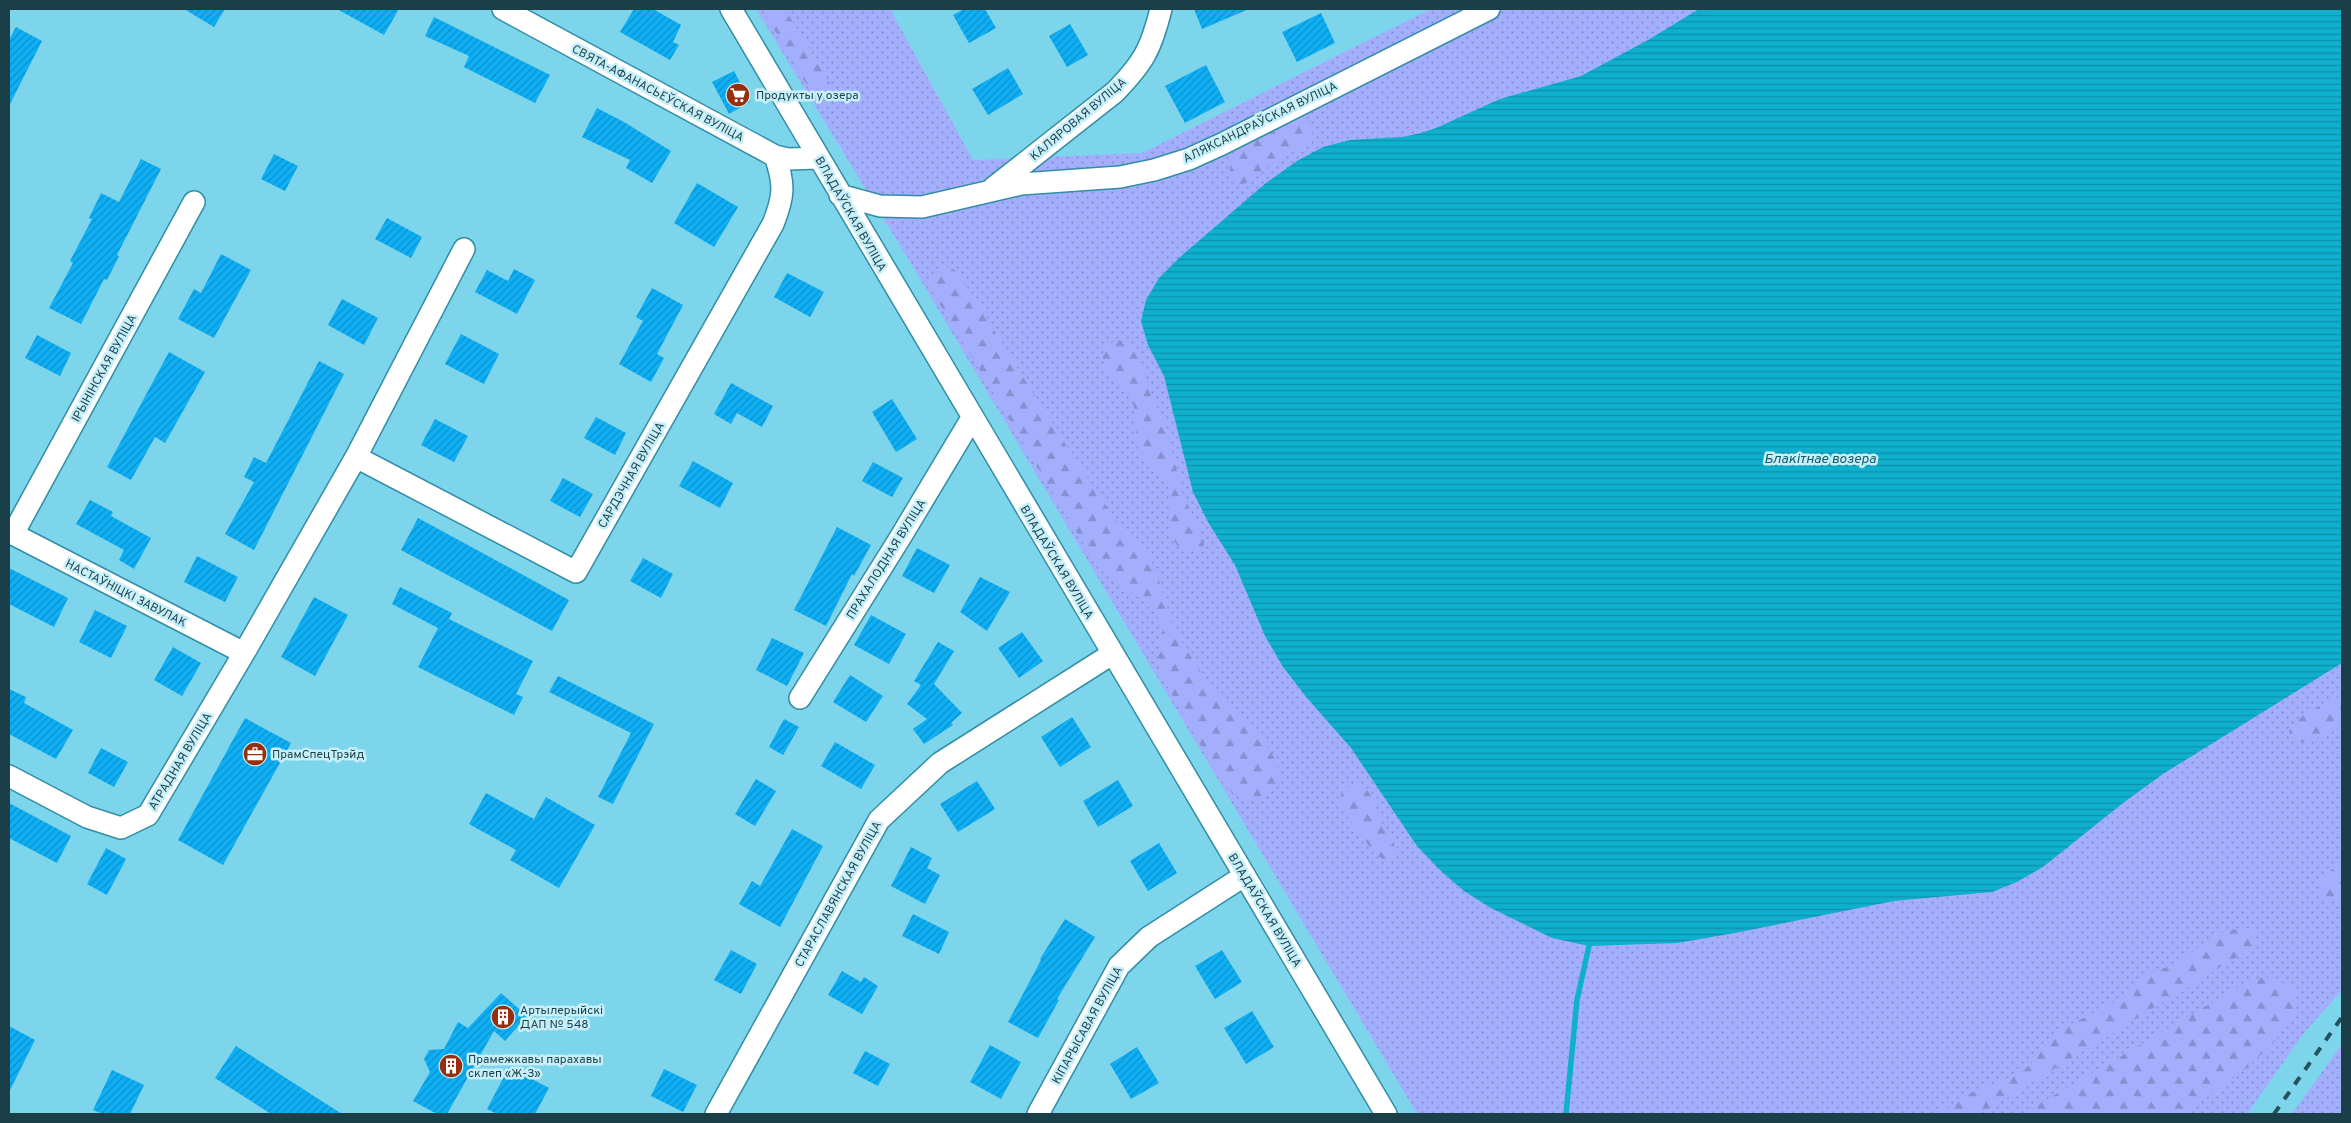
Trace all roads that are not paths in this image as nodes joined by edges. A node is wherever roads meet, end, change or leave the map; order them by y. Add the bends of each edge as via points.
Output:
1 (503, 9) edge
2 (731, 9) edge
3 (1161, 9) edge
4 (1489, 9) edge
5 (776, 156) junction
6 (818, 158) junction
7 (991, 190) junction
8 (840, 196) junction
9 (194, 202) dead end
10 (464, 248) dead end
11 (972, 418) junction
12 (356, 456) junction
13 (11, 533) edge
14 (244, 653) junction
15 (1112, 654) junction
16 (800, 698) dead end
17 (9, 776) edge
18 (1244, 876) junction
19 (716, 1114) edge
20 (1038, 1114) edge
21 (1386, 1114) edge

1 - 5 street, СВЯТА-АФАНАСЬЕЎСКАЯ ВУЛІЦА
2 - 6 street, ВЛАДАЎСКАЯ ВУЛІЦА
3 - 7 street, КАЛЯРОВАЯ ВУЛІЦА via 1153,38 1131,76
4 - 7 street, АЛЯКСАНДРАЎСКАЯ ВУЛІЦА via 1189,159 1120,177 1021,184
5 - 6 street, СВЯТА-АФАНАСЬЕЎСКАЯ ВУЛІЦА
5 - 12 street, САРДЭЧНАЯ ВУЛІЦА via 783,188 773,224 576,572
6 - 8 street, ВЛАДАЎСКАЯ ВУЛІЦА
7 - 8 street, АЛЯКСАНДРАЎСКАЯ ВУЛІЦА via 922,207 880,206
8 - 11 street, ВЛАДАЎСКАЯ ВУЛІЦА
9 - 13 street, ІРЫНІНСКАЯ ВУЛІЦА
10 - 12 street
11 - 15 street, ВЛАДАЎСКАЯ ВУЛІЦА
11 - 16 street, ПРАХАЛОДНАЯ ВУЛІЦА
12 - 14 street
13 - 14 street, НАСТАЎНІЦКІ ЗАВУЛАК
14 - 17 street, АТРАДНАЯ ВУЛІЦА via 148,815 121,828 87,817
15 - 18 street, ВЛАДАЎСКАЯ ВУЛІЦА
15 - 19 street, СТАРАСЛАВЯНСКАЯ ВУЛІЦА via 940,763 879,820
18 - 20 street, КІПАРЫСАВАЯ ВУЛІЦА via 1149,937 1118,966
18 - 21 street, ВЛАДАЎСКАЯ ВУЛІЦА

